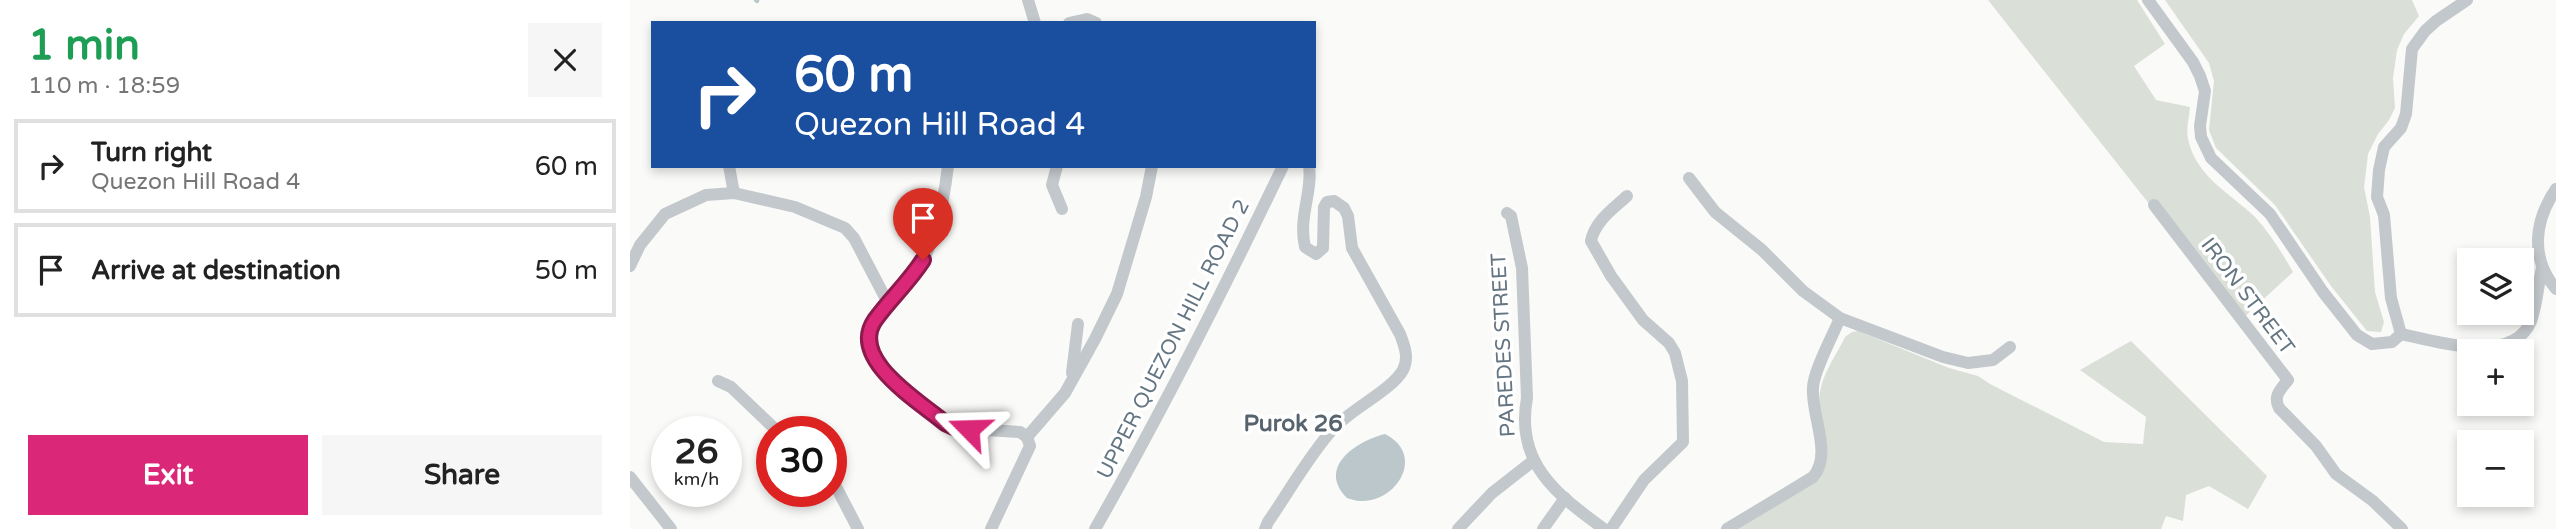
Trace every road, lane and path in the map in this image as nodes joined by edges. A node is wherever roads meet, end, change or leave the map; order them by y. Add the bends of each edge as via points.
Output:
1 (1028, 0) edge
2 (2148, 0) edge
3 (2467, 0) edge
4 (1034, 21) edge
5 (729, 168) edge
6 (948, 168) edge
7 (1056, 168) edge
8 (1152, 168) edge
9 (1282, 168) edge
10 (1309, 168) edge
11 (1689, 178) dead end
12 (2556, 189) edge
13 (734, 192) junction
14 (1627, 196) dead end
15 (2154, 205) dead end
16 (1062, 209) dead end
17 (1507, 214) dead end
18 (630, 266) edge
19 (2542, 268) junction
20 (2556, 289) edge
21 (889, 305) junction
22 (1840, 318) junction
23 (1078, 324) dead end
24 (2402, 334) junction
25 (2010, 347) dead end
26 (718, 381) dead end
27 (1070, 384) junction
28 (761, 416) edge
29 (1027, 437) junction
30 (1533, 461) junction
31 (630, 477) edge
32 (1565, 498) junction
33 (847, 507) edge
34 (671, 529) edge
35 (858, 529) edge
36 (991, 529) edge
37 (1095, 529) edge
38 (1265, 529) edge
39 (1458, 529) edge
40 (1543, 529) edge
41 (1604, 529) edge
42 (1611, 529) edge
43 (1727, 529) edge
44 (2402, 529) edge

1 - 4 street
2 - 24 street via 2200,76 2205,91 2201,137 2211,158 2270,214 2357,335 2372,344 2392,342
3 - 24 street via 2425,31 2412,49 2406,114 2401,128 2384,147 2379,170 2377,197 2384,215 2390,298
5 - 13 street
6 - 21 street via 939,220 923,260
7 - 16 street via 1052,185
8 - 27 street via 1117,294
9 - 37 street, UPPER QUEZON HILL ROAD 2 via 1159,416
10 - 38 street via 1303,209 1305,247 1316,254 1323,248 1324,207 1327,202 1339,203 1348,216 1352,248 1400,334 1406,362 1388,386 1331,431
11 - 22 street via 1715,212
12 - 19 street via 2537,231
13 - 18 street via 706,195 665,214
13 - 21 street via 795,207 845,228
14 - 42 street via 1598,223 1591,241 1643,320 1675,353 1682,381 1684,430 1683,442 1644,480
15 - 44 street, IRON STREET via 2288,380 2277,394 2279,408 2336,474
17 - 30 street, PAREDES STREET via 1522,268 1524,415
19 - 20 street
19 - 24 street via 2531,323 2505,344 2459,346
21 - 29 street via 868,334 869,349 885,372 945,423 956,428 1020,432
22 - 25 street via 1968,363 1993,360
22 - 43 street via 1813,384 1822,459 1819,469
23 - 27 street
26 - 28 street
27 - 29 street
29 - 36 street via 1027,454
30 - 32 street, PAREDES STREET
30 - 39 street via 1492,493
31 - 34 street
32 - 40 street
32 - 41 street, PAREDES STREET
33 - 35 street

